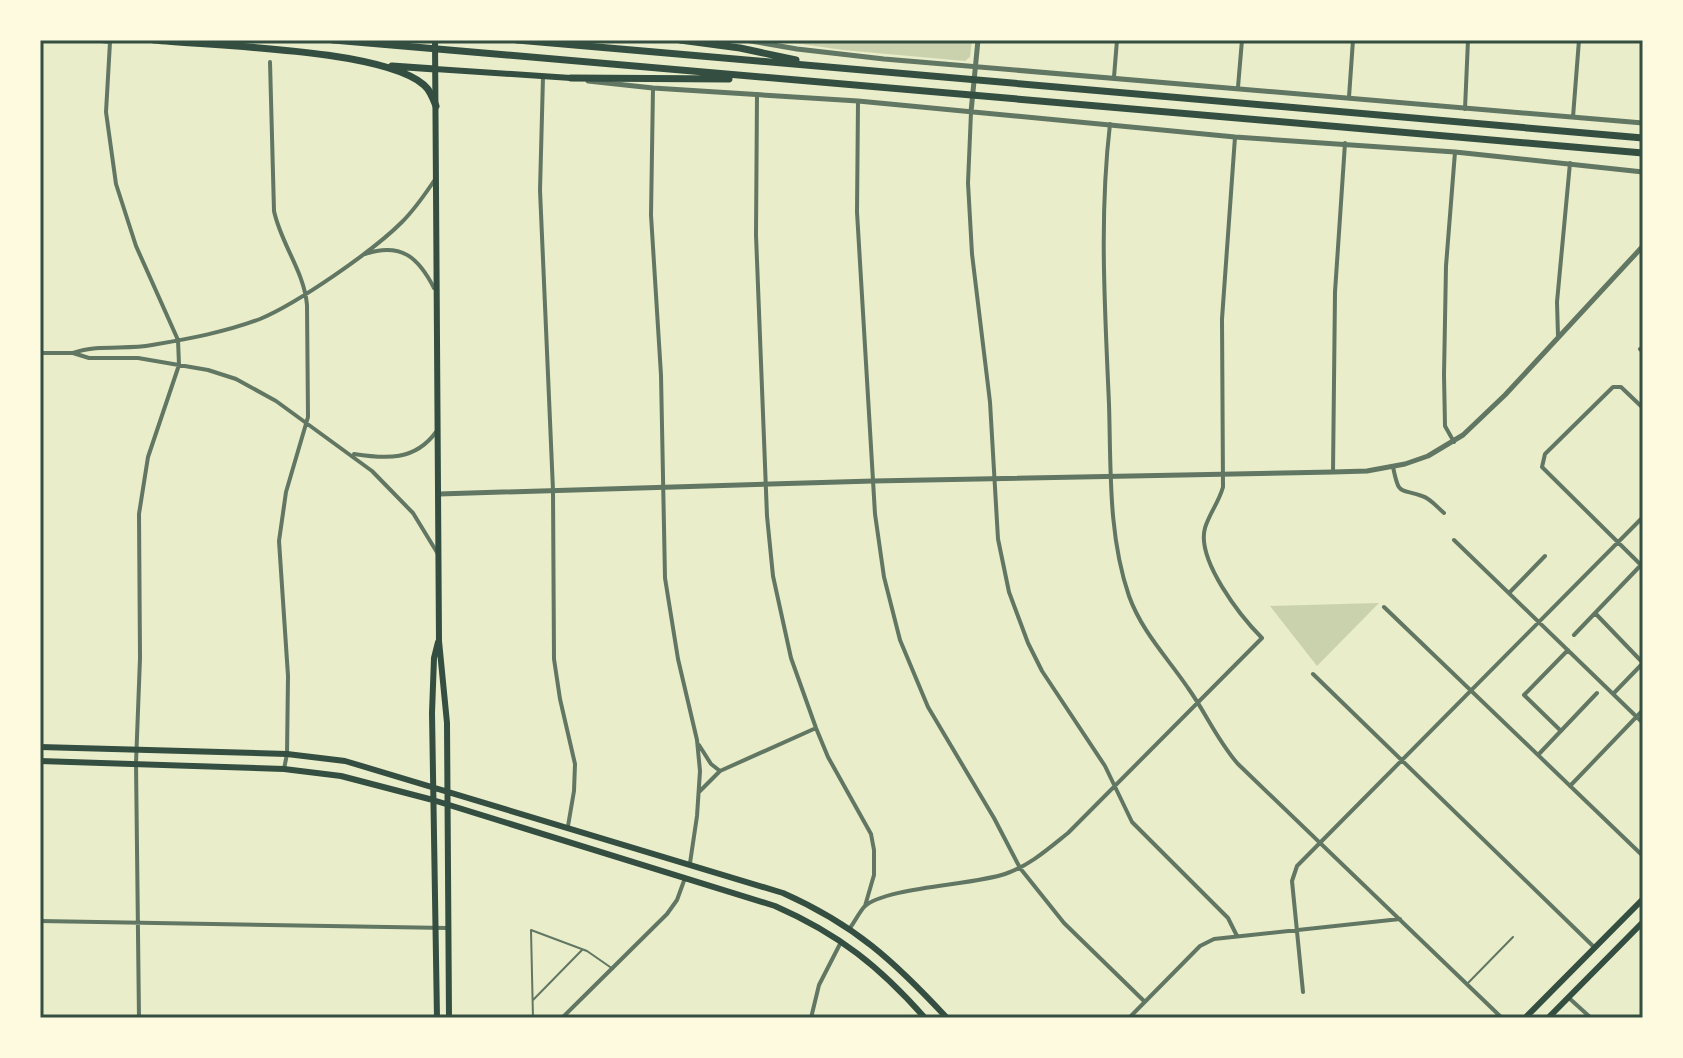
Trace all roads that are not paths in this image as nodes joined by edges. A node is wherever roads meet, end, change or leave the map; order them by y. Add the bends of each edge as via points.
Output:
1 (92, 40) edge
2 (154, 40) edge
3 (333, 40) edge
4 (435, 40) edge
5 (517, 40) edge
6 (680, 40) edge
7 (745, 40) edge
8 (978, 40) edge
9 (1117, 40) edge
10 (1242, 40) edge
11 (1353, 40) edge
12 (1468, 40) edge
13 (1579, 40) edge
14 (110, 42) edge
15 (768, 42) edge
16 (270, 62) dead end
17 (382, 66) junction
18 (825, 66) junction
19 (435, 69) junction
20 (975, 69) junction
21 (543, 75) junction
22 (571, 78) junction
23 (767, 79) junction
24 (1114, 79) junction
25 (1238, 87) junction
26 (653, 88) junction
27 (757, 93) junction
28 (1349, 99) junction
29 (858, 101) junction
30 (436, 106) junction
31 (1465, 109) junction
32 (972, 110) junction
33 (1573, 117) junction
34 (1643, 123) edge
35 (1110, 124) junction
36 (1235, 137) junction
37 (1643, 138) edge
38 (1345, 143) junction
39 (1455, 152) junction
40 (1643, 153) edge
41 (1570, 163) junction
42 (1643, 172) edge
43 (437, 176) junction
44 (1643, 246) edge
45 (359, 256) junction
46 (306, 292) junction
47 (438, 294) junction
48 (1558, 337) junction
49 (178, 340) junction
50 (40, 353) edge
51 (73, 353) junction
52 (179, 365) junction
53 (1643, 408) edge
54 (307, 424) junction
55 (439, 427) junction
56 (1454, 442) junction
57 (351, 454) junction
58 (1393, 467) junction
59 (1333, 472) junction
60 (1223, 475) junction
61 (1111, 477) junction
62 (994, 480) junction
63 (873, 481) junction
64 (765, 484) junction
65 (664, 488) junction
66 (553, 490) junction
67 (439, 494) junction
68 (1444, 513) dead end
69 (1643, 517) edge
70 (1454, 540) dead end
71 (1618, 543) junction
72 (439, 556) junction
73 (1545, 556) dead end
74 (1642, 566) edge
75 (1509, 593) junction
76 (1384, 607) dead end
77 (1595, 613) junction
78 (1539, 622) junction
79 (1574, 635) dead end
80 (439, 641) junction
81 (1568, 650) junction
82 (1643, 663) edge
83 (1313, 674) dead end
84 (1471, 690) junction
85 (1597, 693) dead end
86 (1613, 694) junction
87 (1197, 702) junction
88 (1643, 710) edge
89 (1636, 717) junction
90 (1643, 723) edge
91 (816, 728) junction
92 (1561, 731) junction
93 (697, 742) junction
94 (40, 747) edge
95 (137, 748) junction
96 (287, 754) junction
97 (1538, 755) junction
98 (1402, 760) junction
99 (40, 761) edge
100 (136, 763) junction
101 (284, 769) junction
102 (720, 771) junction
103 (1114, 785) junction
104 (1570, 786) junction
105 (433, 787) junction
106 (448, 792) junction
107 (699, 792) junction
108 (433, 800) junction
109 (449, 805) junction
110 (568, 826) junction
111 (1321, 843) junction
112 (1643, 856) edge
113 (690, 863) junction
114 (1020, 868) junction
115 (685, 878) junction
116 (1643, 899) edge
117 (865, 906) junction
118 (1400, 919) junction
119 (40, 921) edge
120 (1643, 922) edge
121 (137, 923) junction
122 (435, 928) junction
123 (450, 928) junction
124 (850, 928) junction
125 (1296, 930) junction
126 (831, 934) junction
127 (1237, 936) junction
128 (1513, 937) dead end
129 (865, 939) junction
130 (842, 940) junction
131 (1595, 948) junction
132 (583, 949) junction
133 (1606, 959) junction
134 (613, 969) junction
135 (1467, 984) junction
136 (1557, 986) junction
137 (1303, 992) dead end
138 (1569, 997) junction
139 (532, 1001) junction
140 (1144, 1001) junction
141 (139, 1018) edge
142 (437, 1018) edge
143 (449, 1018) edge
144 (533, 1018) edge
145 (562, 1018) edge
146 (811, 1018) edge
147 (925, 1018) edge
148 (947, 1018) edge
149 (1129, 1018) edge
150 (1502, 1018) edge
151 (1525, 1018) edge
152 (1548, 1018) edge
153 (1591, 1018) edge

1 - 14 street
2 - 17 highway
3 - 23 highway
4 - 19 main road
5 - 18 highway
6 - 18 highway
7 - 15 street
8 - 20 street
9 - 24 street
10 - 25 street
11 - 28 street
12 - 31 street
13 - 33 street
14 - 49 street via 106,112 116,184 136,246
15 - 20 street
16 - 46 street via 274,211
17 - 19 highway
17 - 30 highway via 424,85
18 - 37 highway
19 - 21 main road
19 - 30 main road
20 - 24 street
20 - 32 street
21 - 22 main road
21 - 66 street via 540,190
22 - 23 highway
22 - 26 street
23 - 40 highway
24 - 25 street
25 - 28 street
26 - 27 street
26 - 65 street via 651,215
27 - 29 street
27 - 64 street
28 - 31 street
29 - 32 street
29 - 63 street via 857,212
30 - 43 main road
31 - 33 street
32 - 35 street
32 - 62 street via 969,216
33 - 34 street
35 - 36 street
35 - 61 street via 1103,220
36 - 38 street
36 - 60 street via 1222,319
38 - 39 street
38 - 59 street via 1335,292
39 - 41 street
39 - 56 street via 1444,375 1445,426
41 - 42 street
41 - 48 street
43 - 45 street via 403,222
43 - 47 main road
44 - 48 street
45 - 46 street
45 - 47 street via 384,249 404,253 424,270
46 - 49 street via 258,319
46 - 54 street
47 - 55 main road
48 - 56 street
49 - 51 street
49 - 52 street
50 - 51 street
51 - 52 street
52 - 54 street via 236,379
52 - 95 street via 148,457 139,514
53 - 71 street via 1621,387 1613,387 1545,454 1542,467
54 - 57 street
54 - 96 street via 290,473 279,541
55 - 57 street via 408,455
55 - 67 main road
56 - 58 street
57 - 72 street via 402,500
58 - 59 street
58 - 68 street via 1399,488 1427,497
59 - 60 street
60 - 61 street
60 - 87 street via 1204,540 1230,599 1262,638
61 - 62 street
61 - 87 street via 1116,543 1130,597 1152,640
62 - 63 street
62 - 103 street via 1002,564 1028,643
63 - 64 street
63 - 114 street via 884,577 907,661
64 - 65 street
64 - 91 street via 779,609
65 - 66 street
65 - 93 street via 668,604
66 - 67 street
66 - 110 street via 554,659 575,764
67 - 72 main road
69 - 71 street
70 - 75 street
71 - 74 street
71 - 78 street
72 - 80 main road
73 - 75 street
74 - 77 street
75 - 78 street
76 - 84 street
77 - 79 street
77 - 82 street
78 - 81 street
78 - 84 street
80 - 105 main road via 434,658
80 - 106 main road
81 - 86 street
81 - 92 street via 1524,695
82 - 86 street
83 - 98 street
84 - 97 street
84 - 98 street
85 - 92 street
86 - 89 street
87 - 103 street
87 - 111 street via 1232,757
88 - 89 street
89 - 90 street
89 - 104 street
91 - 102 street
91 - 117 street via 873,843 874,875
92 - 97 street
93 - 102 street
93 - 107 street
94 - 95 main road
95 - 96 main road
95 - 100 street
96 - 101 street
96 - 105 main road via 345,761
97 - 104 street
98 - 111 street
98 - 131 street
99 - 100 main road
100 - 101 main road
100 - 121 street
101 - 108 main road via 341,776
102 - 107 street
103 - 114 street via 1068,833
103 - 127 street via 1132,822 1228,918
104 - 112 street
105 - 106 main road
105 - 108 main road
106 - 109 main road
106 - 110 main road
107 - 113 street
108 - 109 main road
108 - 122 main road
109 - 115 main road
109 - 123 main road
110 - 113 main road
111 - 118 street
111 - 125 street via 1294,873
113 - 115 main road
113 - 124 main road via 783,893
114 - 117 street
114 - 140 street via 1064,923
115 - 126 main road via 775,906
115 - 134 street via 667,914
116 - 131 main road
117 - 124 street
118 - 125 street
118 - 135 street
119 - 121 street
120 - 133 main road
121 - 122 street
121 - 141 street
122 - 123 street
122 - 142 main road
123 - 143 main road
124 - 126 main road
124 - 129 main road
125 - 127 street
125 - 137 street
126 - 130 main road
127 - 140 street via 1200,946
128 - 135 lane
129 - 130 main road
129 - 148 main road
130 - 146 street via 819,985
130 - 147 main road via 884,973
131 - 133 main road
131 - 136 main road
132 - 134 lane
132 - 139 lane
132 - 139 lane via 531,930
133 - 138 main road
134 - 145 street
135 - 150 street
136 - 138 main road
136 - 151 main road
138 - 152 main road
138 - 153 street
139 - 144 lane
140 - 149 street

